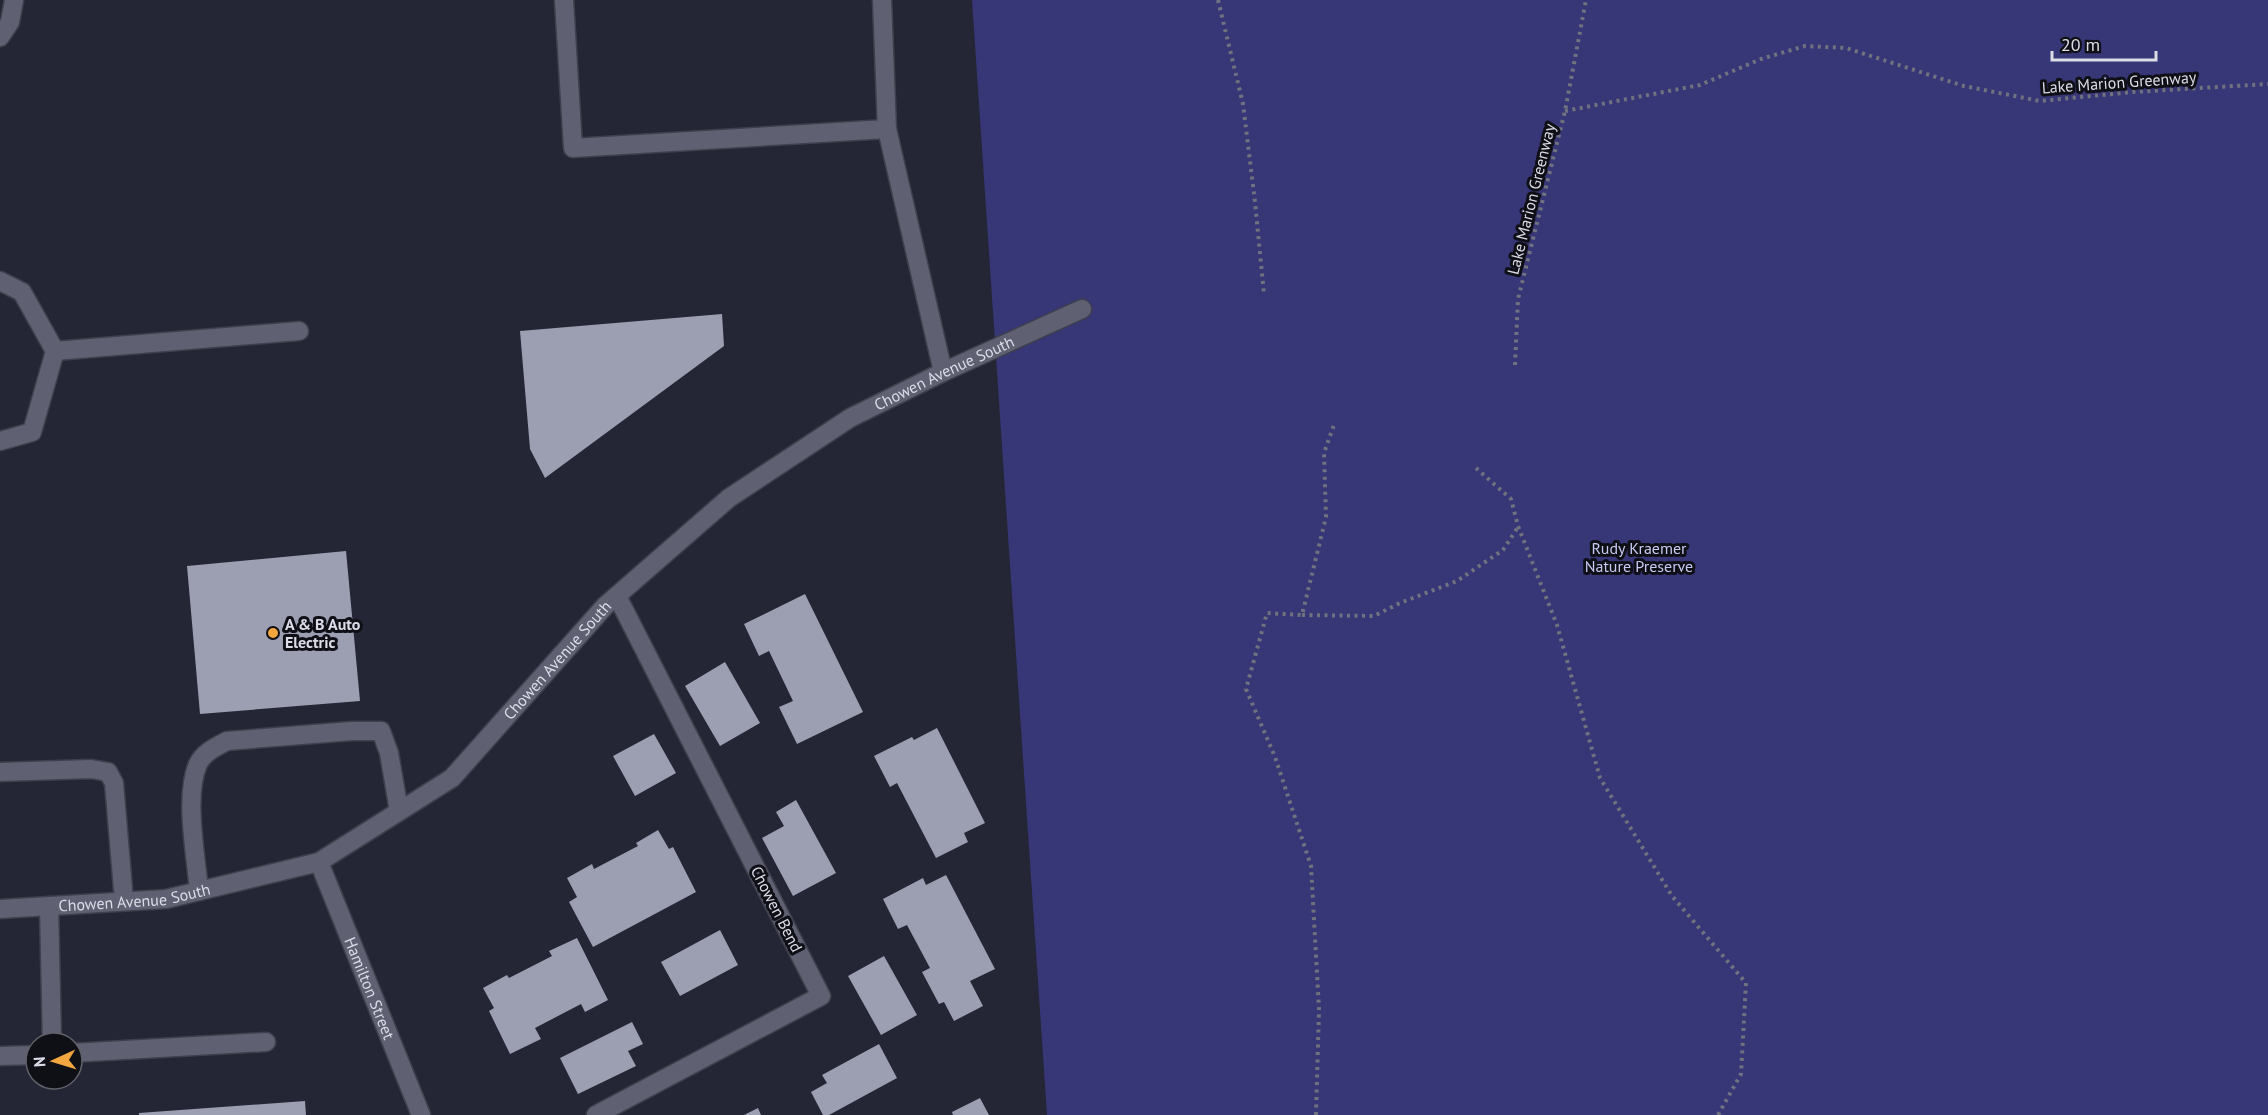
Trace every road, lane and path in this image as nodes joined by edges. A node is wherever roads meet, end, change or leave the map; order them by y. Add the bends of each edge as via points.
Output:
1 (14, 0) edge
2 (564, 0) edge
3 (882, 0) edge
4 (1218, 0) edge
5 (1586, 0) edge
6 (0, 37) edge
7 (2268, 84) edge
8 (1565, 111) junction
9 (887, 129) junction
10 (0, 281) edge
11 (1264, 294) dead end
12 (1082, 309) dead end
13 (299, 331) dead end
14 (55, 351) junction
15 (1515, 365) dead end
16 (943, 372) junction
17 (1335, 422) dead end
18 (0, 441) edge
19 (1476, 468) dead end
20 (1518, 526) junction
21 (617, 596) junction
22 (1302, 615) junction
23 (0, 772) edge
24 (399, 811) junction
25 (319, 862) junction
26 (199, 891) junction
27 (124, 901) junction
28 (49, 906) junction
29 (0, 909) edge
30 (52, 1031) edge
31 (266, 1042) dead end
32 (84, 1052) edge
33 (24, 1055) edge
34 (0, 1056) edge
35 (421, 1115) edge
36 (596, 1115) edge
37 (1316, 1115) edge
38 (1718, 1115) edge

1 - 6 street via 10,22
2 - 9 street via 573,148
3 - 9 street
4 - 11 path via 1243,104
5 - 8 path
7 - 8 path, Lake Marion Greenway via 2040,102 1964,86 1846,48 1805,46 1761,59 1700,85
8 - 15 path, Lake Marion Greenway via 1518,299
9 - 16 street
10 - 14 street via 22,292
12 - 16 street, Chowen Avenue South
13 - 14 street
14 - 18 street via 32,432
16 - 21 street, Chowen Avenue South via 850,418 729,498
17 - 22 path via 1324,453 1326,516
19 - 20 path via 1511,499
20 - 22 path via 1503,550 1457,581 1374,616
20 - 38 path via 1557,625 1600,778 1672,896 1746,983 1741,1074
21 - 24 street, Chowen Avenue South via 452,778
21 - 36 street, Chowen Bend via 821,996
22 - 37 path via 1267,613 1246,689 1275,757 1311,866 1319,1008
23 - 27 street via 108,772 114,783
24 - 25 street, Chowen Avenue South
24 - 26 street via 381,731 227,741 209,750 198,764 191,796
25 - 26 street, Chowen Avenue South
25 - 35 street, Hamilton Street
26 - 27 street, Chowen Avenue South via 166,899
27 - 28 street, Chowen Avenue South
28 - 29 street, Chowen Avenue South
28 - 30 street
31 - 32 street
33 - 34 street

